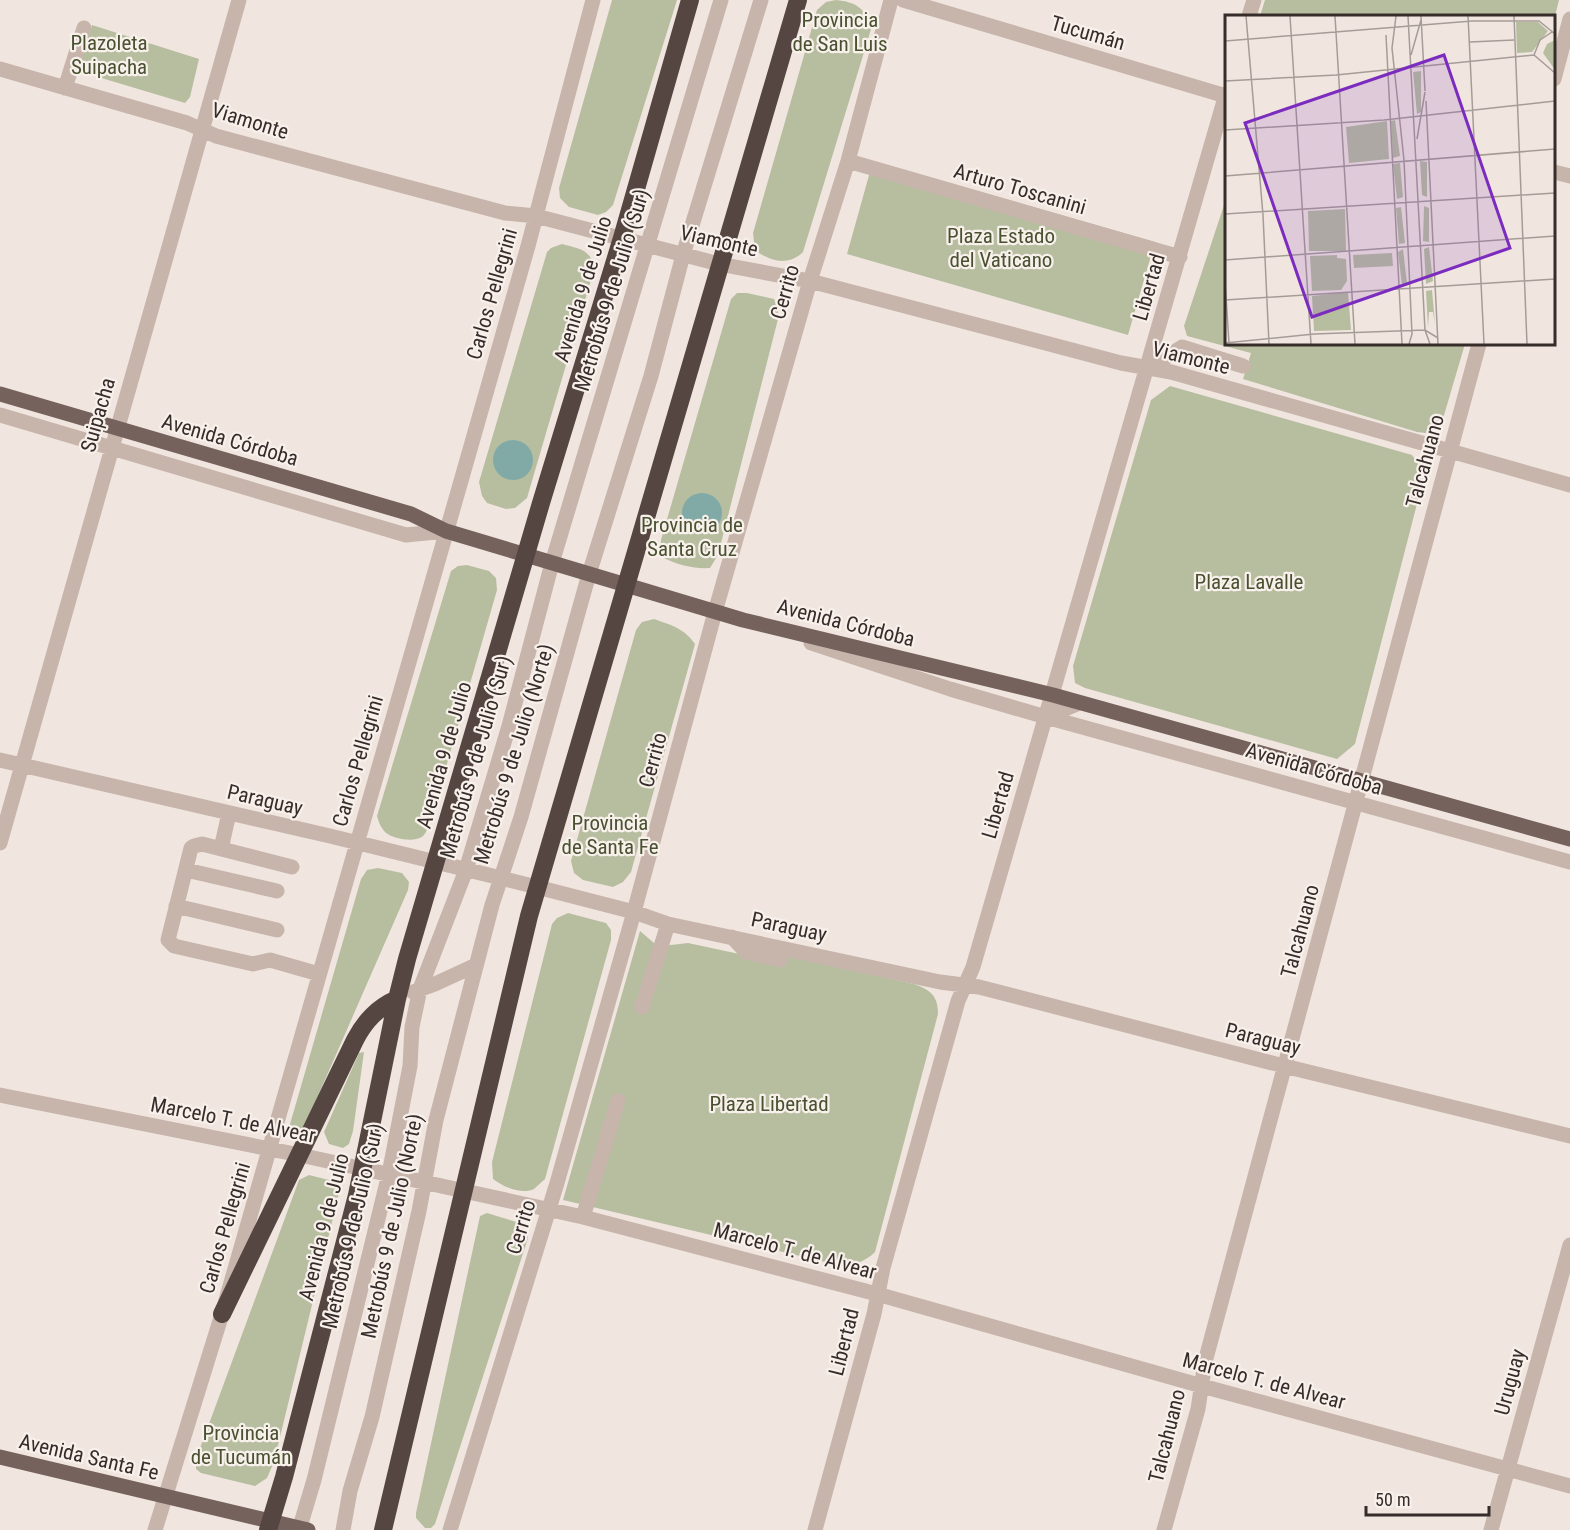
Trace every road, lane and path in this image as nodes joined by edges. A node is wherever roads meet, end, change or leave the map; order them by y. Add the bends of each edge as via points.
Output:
1 (239, 0) edge
2 (593, 0) edge
3 (690, 0) edge
4 (721, 0) edge
5 (761, 0) edge
6 (798, 0) edge
7 (891, 0) edge
8 (903, 0) edge
9 (1254, 0) edge
10 (1249, 15) edge
11 (1570, 19) edge
12 (84, 28) dead end
13 (0, 69) edge
14 (1555, 75) edge
15 (65, 88) junction
16 (1225, 95) edge
17 (1225, 99) edge
18 (201, 129) junction
19 (848, 161) junction
20 (1555, 172) edge
21 (1570, 176) edge
22 (536, 216) junction
23 (622, 238) junction
24 (648, 245) junction
25 (683, 255) junction
26 (1180, 257) junction
27 (719, 264) junction
28 (810, 281) junction
29 (1479, 345) edge
30 (1243, 366) dead end
31 (1148, 369) junction
32 (0, 394) edge
33 (0, 415) edge
34 (117, 428) junction
35 (111, 447) junction
36 (1450, 450) junction
37 (1570, 485) edge
38 (446, 531) junction
39 (526, 554) junction
40 (552, 562) junction
41 (589, 574) junction
42 (627, 585) junction
43 (715, 612) junction
44 (743, 620) junction
45 (1053, 695) junction
46 (1079, 703) junction
47 (1046, 717) junction
48 (0, 760) edge
49 (23, 766) junction
50 (1362, 781) junction
51 (1357, 803) junction
52 (229, 813) junction
53 (1570, 839) edge
54 (0, 843) edge
55 (357, 844) junction
56 (221, 849) junction
57 (1570, 862) edge
58 (435, 863) junction
59 (292, 867) dead end
60 (186, 870) junction
61 (466, 870) junction
62 (500, 878) junction
63 (537, 887) junction
64 (277, 891) dead end
65 (176, 906) junction
66 (634, 912) junction
67 (668, 924) junction
68 (277, 930) dead end
69 (732, 937) junction
70 (780, 960) dead end
71 (476, 965) junction
72 (319, 974) junction
73 (965, 985) junction
74 (420, 989) junction
75 (397, 999) junction
76 (642, 1006) dead end
77 (1284, 1066) junction
78 (0, 1095) edge
79 (618, 1101) dead end
80 (1570, 1136) edge
81 (269, 1149) junction
82 (300, 1155) junction
83 (362, 1169) junction
84 (389, 1174) junction
85 (424, 1182) junction
86 (463, 1191) junction
87 (549, 1210) junction
88 (583, 1217) junction
89 (1570, 1245) edge
90 (877, 1294) junction
91 (222, 1314) junction
92 (1202, 1386) junction
93 (0, 1457) edge
94 (1508, 1470) junction
95 (1570, 1486) edge
96 (164, 1496) junction
97 (270, 1526) edge
98 (302, 1529) edge
99 (155, 1530) edge
100 (343, 1530) edge
101 (382, 1530) edge
102 (450, 1530) edge
103 (815, 1530) edge
104 (1164, 1530) edge
105 (1491, 1530) edge

1 - 18 street, Suipacha
2 - 22 street, Carlos Pellegrini
3 - 23 highway, Avenida 9 de Julio
4 - 24 street, Metrobús 9 de Julio (Sur)
5 - 25 street, Metrobús 9 de Julio (Norte)
6 - 27 highway
7 - 19 street, Cerrito
8 - 16 street, Tucumán
9 - 10 street
11 - 14 street
12 - 15 street
13 - 15 street, Viamonte
15 - 18 street, Viamonte
17 - 26 street, Libertad
18 - 22 street, Viamonte via 506,213
18 - 34 street, Suipacha
19 - 26 street, Arturo Toscanini
19 - 28 street, Cerrito
20 - 21 street
22 - 23 street, Viamonte
22 - 38 street, Carlos Pellegrini
23 - 24 street, Viamonte
23 - 39 highway, Avenida 9 de Julio
24 - 25 street, Viamonte
24 - 40 street, Metrobús 9 de Julio (Sur)
25 - 27 street, Viamonte
25 - 41 street, Metrobús 9 de Julio (Norte) via 651,376
26 - 31 street, Libertad
27 - 28 street, Viamonte
27 - 42 highway
28 - 31 street, Viamonte
28 - 43 street, Cerrito
29 - 36 street, Talcahuano
30 - 31 street via 1182,347
31 - 36 street, Viamonte via 1171,372
31 - 45 street, Libertad
32 - 34 main road, Avenida Córdoba
33 - 35 street, Avenida Córdoba
34 - 35 street, Suipacha
34 - 38 main road, Avenida Córdoba via 411,514
35 - 38 street, Avenida Córdoba via 406,535
35 - 49 street, Suipacha
36 - 37 street, Viamonte
36 - 50 street, Talcahuano
38 - 39 main road, Avenida Córdoba
38 - 55 street, Carlos Pellegrini
39 - 40 main road, Avenida Córdoba
39 - 58 highway, Avenida 9 de Julio
40 - 41 main road, Avenida Córdoba
40 - 61 street, Metrobús 9 de Julio (Sur)
41 - 42 main road, Avenida Córdoba
41 - 62 street, Metrobús 9 de Julio (Norte) via 521,817
42 - 43 main road, Avenida Córdoba
42 - 63 highway
43 - 44 main road, Avenida Córdoba
43 - 66 street, Cerrito
44 - 45 main road, Avenida Córdoba
44 - 47 street, Avenida Córdoba
45 - 46 main road, Avenida Córdoba
45 - 47 street, Libertad
46 - 47 street
46 - 50 main road, Avenida Córdoba
47 - 51 street, Avenida Córdoba
47 - 73 street, Libertad
48 - 49 street, Paraguay
49 - 52 street, Paraguay
49 - 54 street, Suipacha
50 - 51 street, Talcahuano
50 - 53 main road, Avenida Córdoba
51 - 57 street, Avenida Córdoba
51 - 77 street, Talcahuano
52 - 55 street, Paraguay
52 - 56 street
55 - 58 street, Paraguay
55 - 72 street, Carlos Pellegrini
56 - 59 street
56 - 60 street via 194,846
58 - 61 street, Paraguay
58 - 75 highway, Avenida 9 de Julio
60 - 64 street
60 - 65 street
61 - 62 street, Paraguay
61 - 74 street, Metrobús 9 de Julio (Sur)
62 - 63 street, Paraguay
62 - 71 street, Metrobús 9 de Julio (Norte)
63 - 66 street, Paraguay
63 - 86 highway
65 - 68 street
65 - 72 street via 168,940 174,946 253,964 270,960
66 - 67 street, Paraguay
66 - 87 street, Cerrito
67 - 69 street, Paraguay
67 - 76 street
69 - 70 street via 746,952
69 - 73 street, Paraguay
71 - 74 street
71 - 85 street, Metrobús 9 de Julio (Norte)
72 - 81 street, Carlos Pellegrini
73 - 77 street, Paraguay
73 - 90 street, Libertad
74 - 75 street
74 - 84 street, Metrobús 9 de Julio (Sur)
75 - 82 highway via 378,1010 360,1030
75 - 83 highway, Avenida 9 de Julio
77 - 80 street, Paraguay
77 - 92 street, Talcahuano via 1205,1362
78 - 81 street, Marcelo T. de Alvear
79 - 88 street
81 - 82 street, Marcelo T. de Alvear
81 - 91 street, Carlos Pellegrini
82 - 83 street, Marcelo T. de Alvear
82 - 91 highway
83 - 84 street, Marcelo T. de Alvear
83 - 97 highway, Avenida 9 de Julio
84 - 85 street, Marcelo T. de Alvear
84 - 98 street, Metrobús 9 de Julio (Sur)
85 - 86 street, Marcelo T. de Alvear
85 - 100 street, Metrobús 9 de Julio (Norte)
86 - 87 street, Marcelo T. de Alvear
86 - 101 highway
87 - 88 street, Marcelo T. de Alvear
87 - 102 street, Cerrito
88 - 90 street, Marcelo T. de Alvear
89 - 94 street, Uruguay
90 - 92 street, Marcelo T. de Alvear
90 - 103 street, Libertad
91 - 96 street, Carlos Pellegrini
92 - 94 street, Marcelo T. de Alvear
92 - 104 street, Talcahuano
93 - 96 main road, Avenida Santa Fe
94 - 95 street, Marcelo T. de Alvear
94 - 105 street, Uruguay
96 - 97 main road, Avenida Santa Fe
96 - 99 street, Carlos Pellegrini
97 - 98 main road, Avenida Santa Fe

